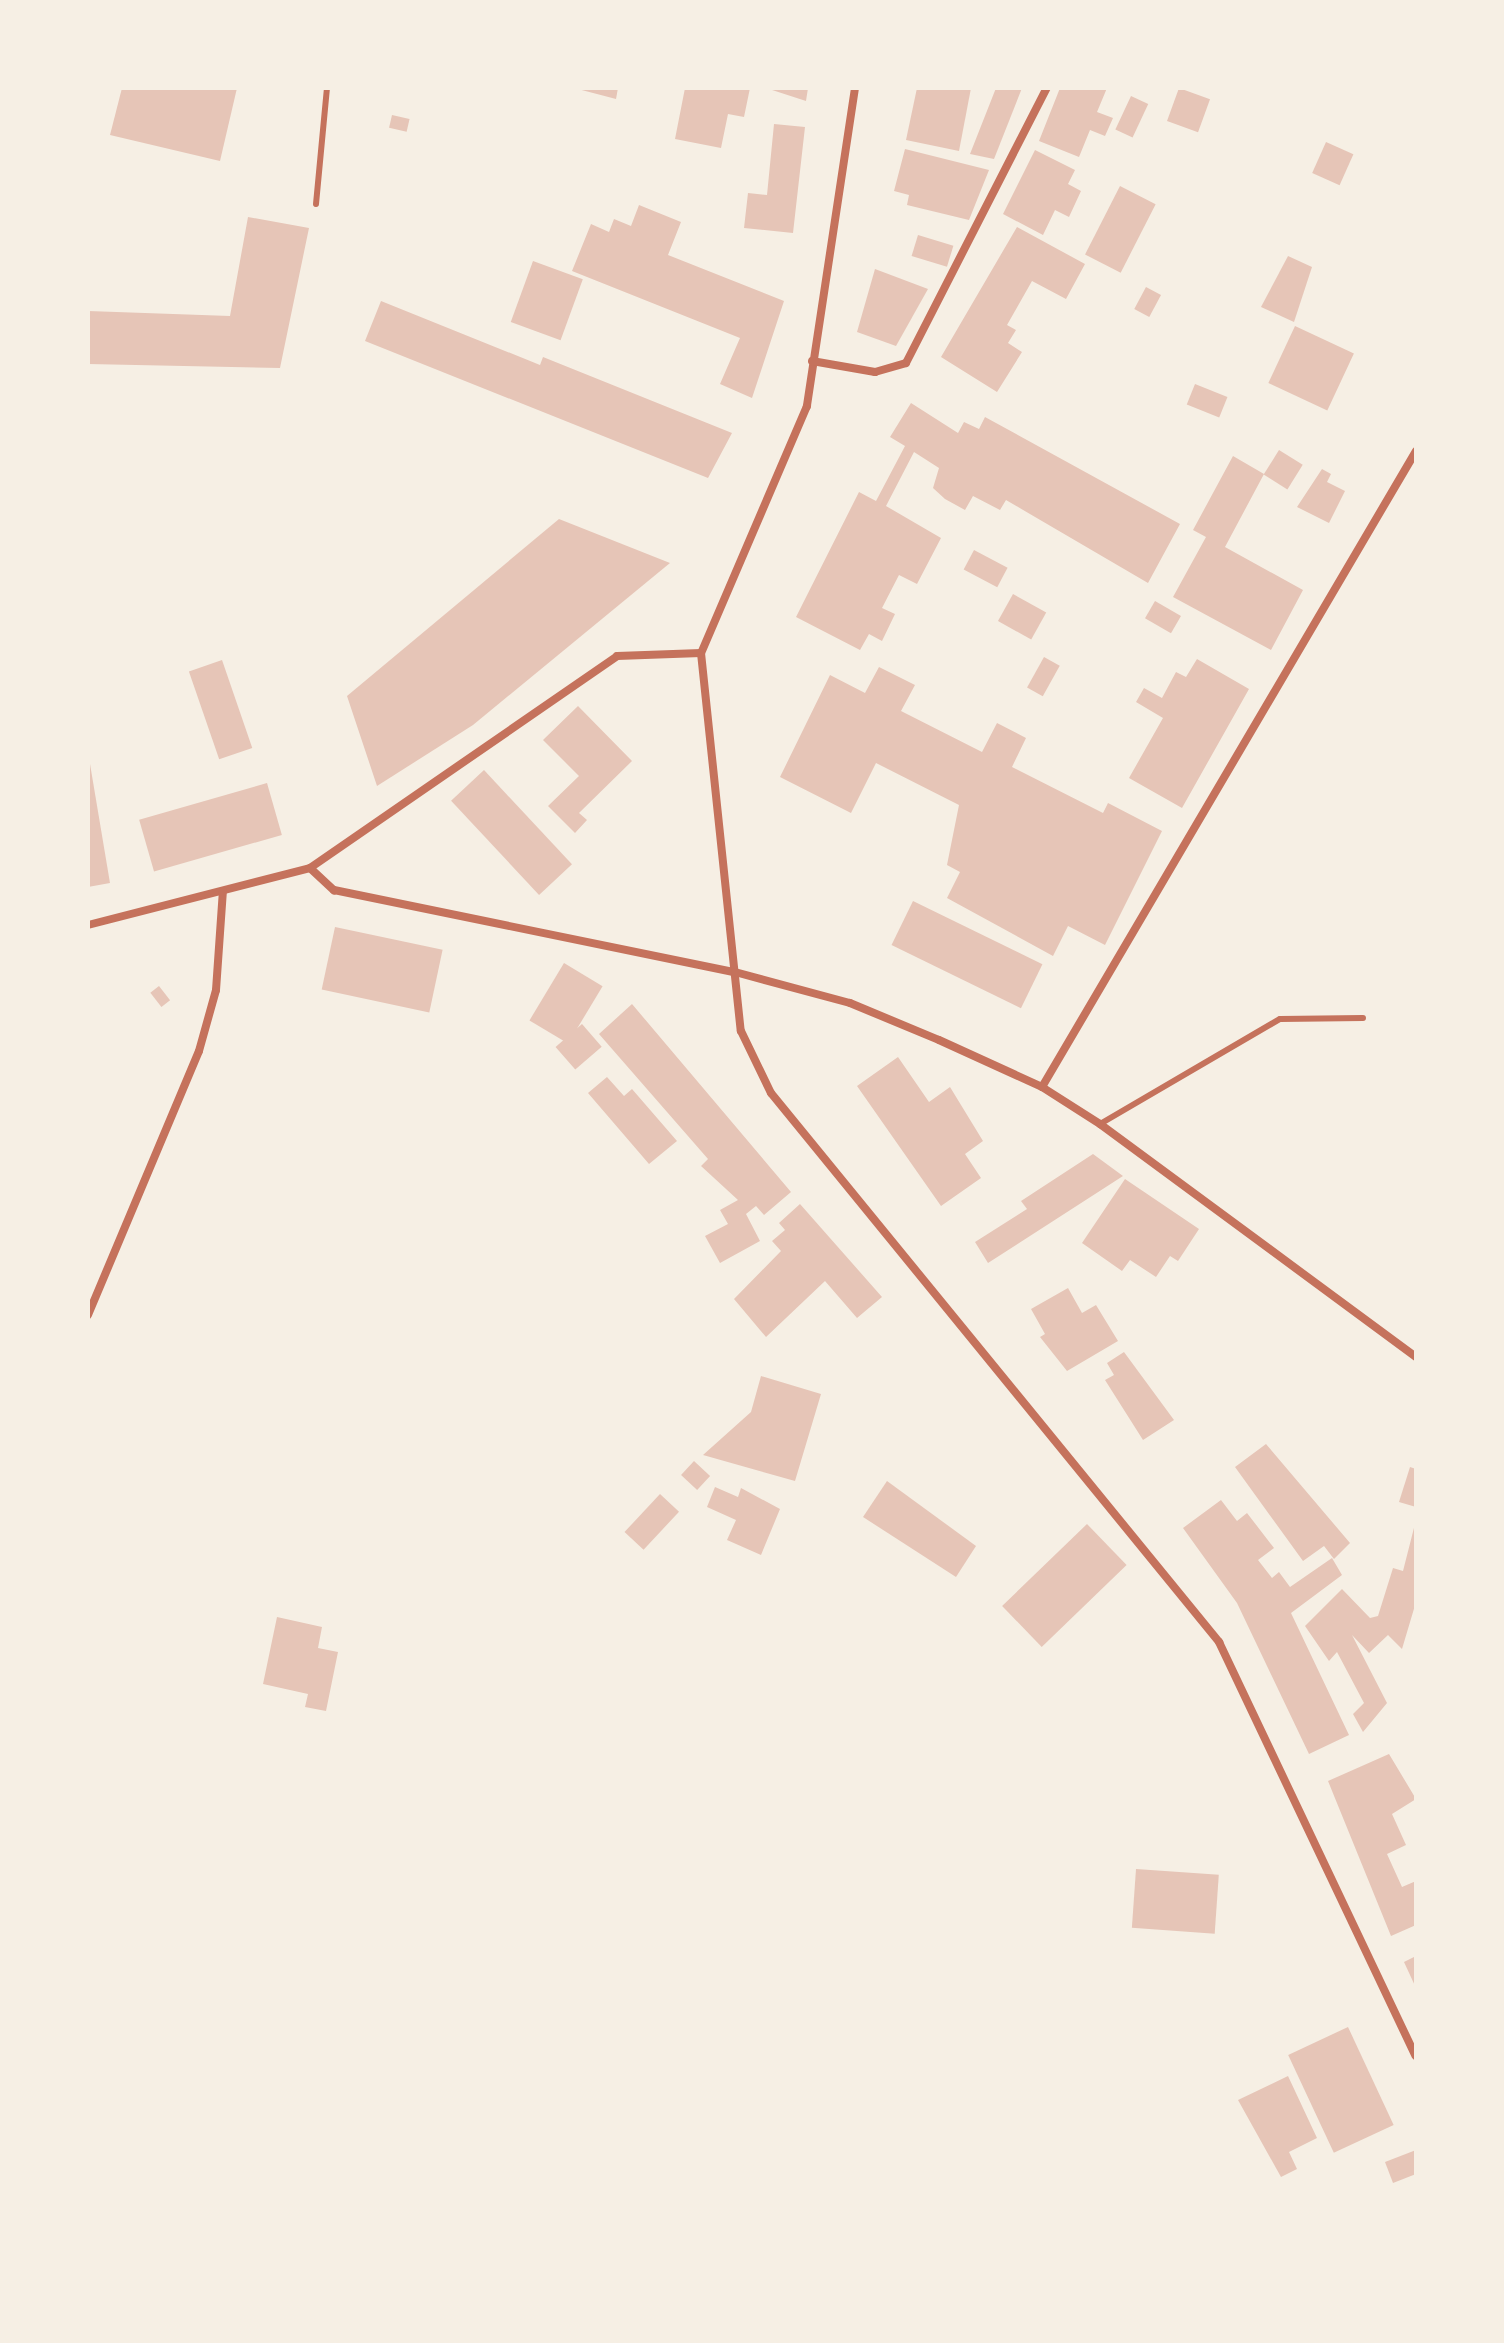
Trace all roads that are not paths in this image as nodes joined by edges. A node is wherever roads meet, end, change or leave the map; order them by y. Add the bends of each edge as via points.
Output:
1 (327, 88) edge
2 (855, 88) edge
3 (1047, 88) edge
4 (316, 204) dead end
5 (812, 361) junction
6 (1416, 451) edge
7 (701, 653) junction
8 (310, 868) junction
9 (223, 891) junction
10 (88, 925) edge
11 (735, 972) junction
12 (1363, 1018) dead end
13 (1042, 1087) junction
14 (1100, 1124) junction
15 (88, 1315) edge
16 (1416, 1357) edge
17 (1416, 2056) edge

1 - 4 lane
2 - 5 street
3 - 5 street via 906,363 875,372
5 - 7 street via 789,458
6 - 13 street
7 - 8 street via 617,656
7 - 11 street
8 - 9 street
8 - 11 street via 334,890
9 - 10 street
9 - 15 street via 216,990 199,1051
11 - 13 street via 850,1003
11 - 17 street via 741,1031 771,1093 1219,1642
12 - 14 lane via 1280,1019
13 - 14 street
14 - 16 street

